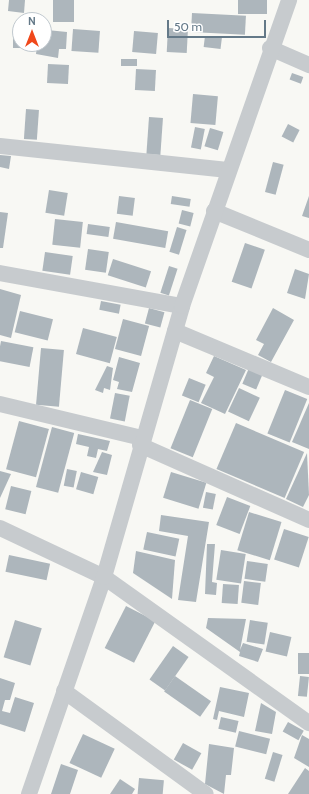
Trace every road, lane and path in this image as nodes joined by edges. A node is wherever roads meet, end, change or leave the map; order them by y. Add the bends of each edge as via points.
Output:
1 (289, 0) edge
2 (270, 48) junction
3 (309, 65) edge
4 (0, 146) edge
5 (228, 170) junction
6 (214, 211) junction
7 (309, 250) edge
8 (0, 273) edge
9 (182, 306) junction
10 (175, 331) junction
11 (309, 387) edge
12 (0, 404) edge
13 (140, 442) junction
14 (309, 520) edge
15 (0, 528) edge
16 (104, 577) junction
17 (64, 691) junction
18 (309, 723) edge
19 (28, 794) edge
20 (206, 794) edge

1 - 2 street
2 - 3 street
2 - 5 street
4 - 5 street
5 - 6 street
6 - 7 street
6 - 9 street
8 - 9 street
9 - 10 street
10 - 11 street
10 - 13 street
12 - 13 street
13 - 14 street
13 - 16 street
15 - 16 street
16 - 17 street
16 - 18 street
17 - 19 street
17 - 20 street

